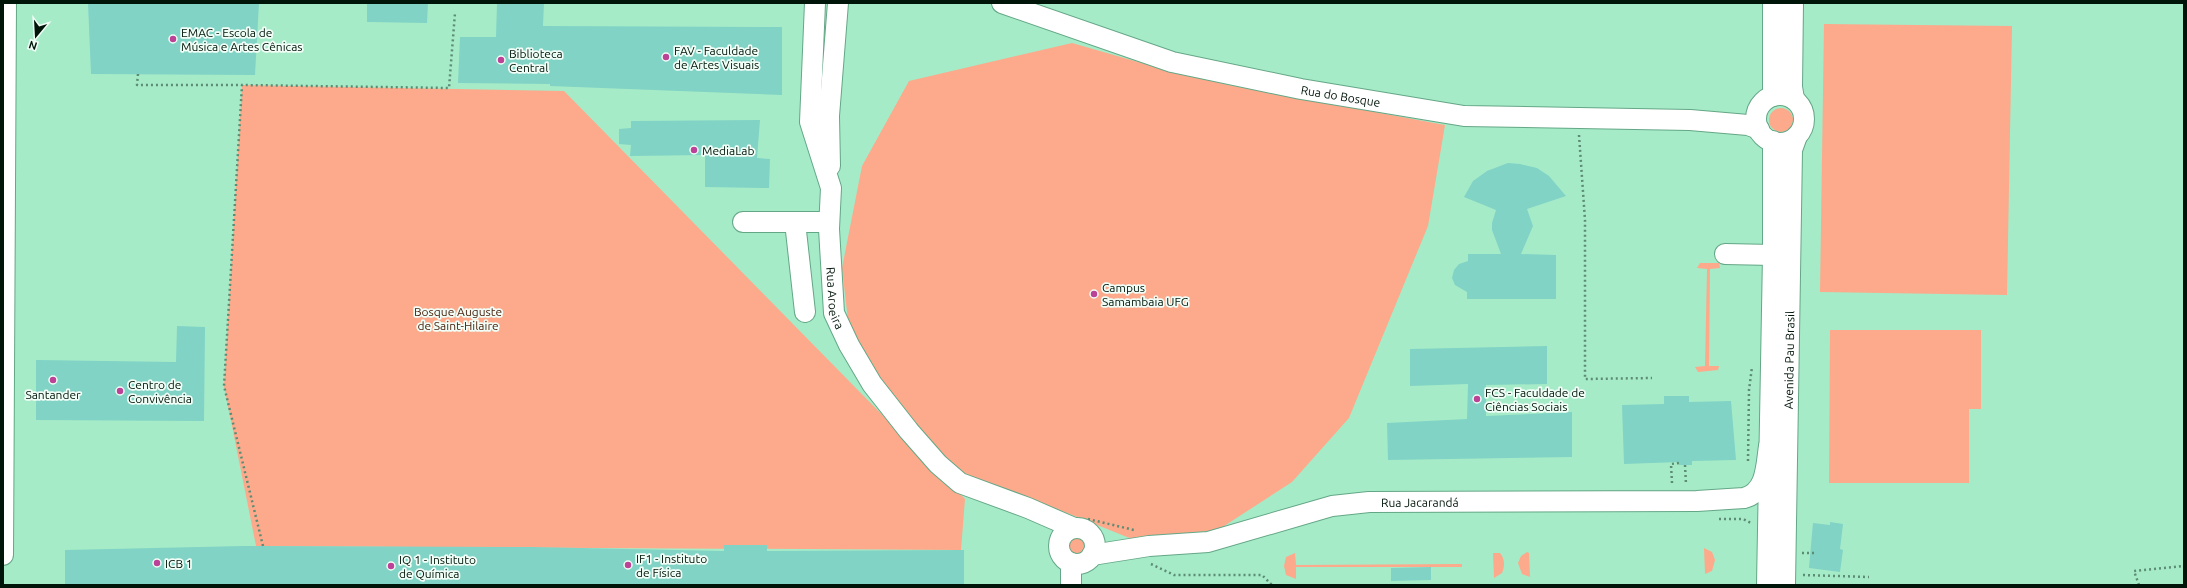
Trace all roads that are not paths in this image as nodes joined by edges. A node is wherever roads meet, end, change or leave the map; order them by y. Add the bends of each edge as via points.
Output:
1 (6, 3) edge
2 (815, 3) edge
3 (838, 3) edge
4 (1002, 3) edge
5 (1773, 3) edge
6 (1793, 3) edge
7 (1773, 96) junction
8 (1794, 99) junction
9 (5, 112) edge
10 (1763, 128) junction
11 (1797, 136) junction
12 (831, 188) junction
13 (743, 222) dead end
14 (795, 222) junction
15 (829, 222) junction
16 (1725, 254) dead end
17 (1773, 255) junction
18 (805, 312) dead end
19 (1769, 446) junction
20 (1692, 496) junction
21 (3, 513) edge
22 (1761, 528) junction
23 (1077, 529) junction
24 (1146, 546) junction
25 (3, 548) edge
26 (3, 555) edge
27 (1092, 555) junction
28 (1071, 563) junction
29 (1792, 580) edge
30 (1071, 585) edge
31 (1767, 585) edge

1 - 9 street
2 - 12 street, Rua Aroeira via 810,122
3 - 12 street via 829,116
4 - 10 street, Rua do Bosque via 1172,62 1301,89 1464,116 1690,120 1727,115 1751,116
5 - 7 street
6 - 8 street
7 - 8 street
7 - 10 street via 1761,104
8 - 11 street via 1804,117 1801,131
9 - 21 street
10 - 11 street via 1786,142
10 - 17 street, Avenida Pau Brasil
11 - 29 street, Avenida Pau Brasil via 1792,150
12 - 15 street, Rua Aroeira
13 - 14 street
14 - 15 street
14 - 18 street
15 - 23 street, Rua Aroeira via 834,313 872,384 938,464 960,483
16 - 17 street
17 - 19 street, Avenida Pau Brasil
19 - 20 street via 1762,482 1756,493 1744,498
19 - 22 street, Avenida Pau Brasil
20 - 22 street via 1754,507 1762,513
20 - 24 street, Rua Jacarandá via 1369,502 1332,506 1208,542
21 - 25 street
22 - 31 street, Avenida Pau Brasil
23 - 24 street, Rua Aroeira
23 - 27 street via 1095,543
23 - 28 street via 1059,550
24 - 27 street
25 - 26 street
27 - 28 street via 1083,562
28 - 30 street

